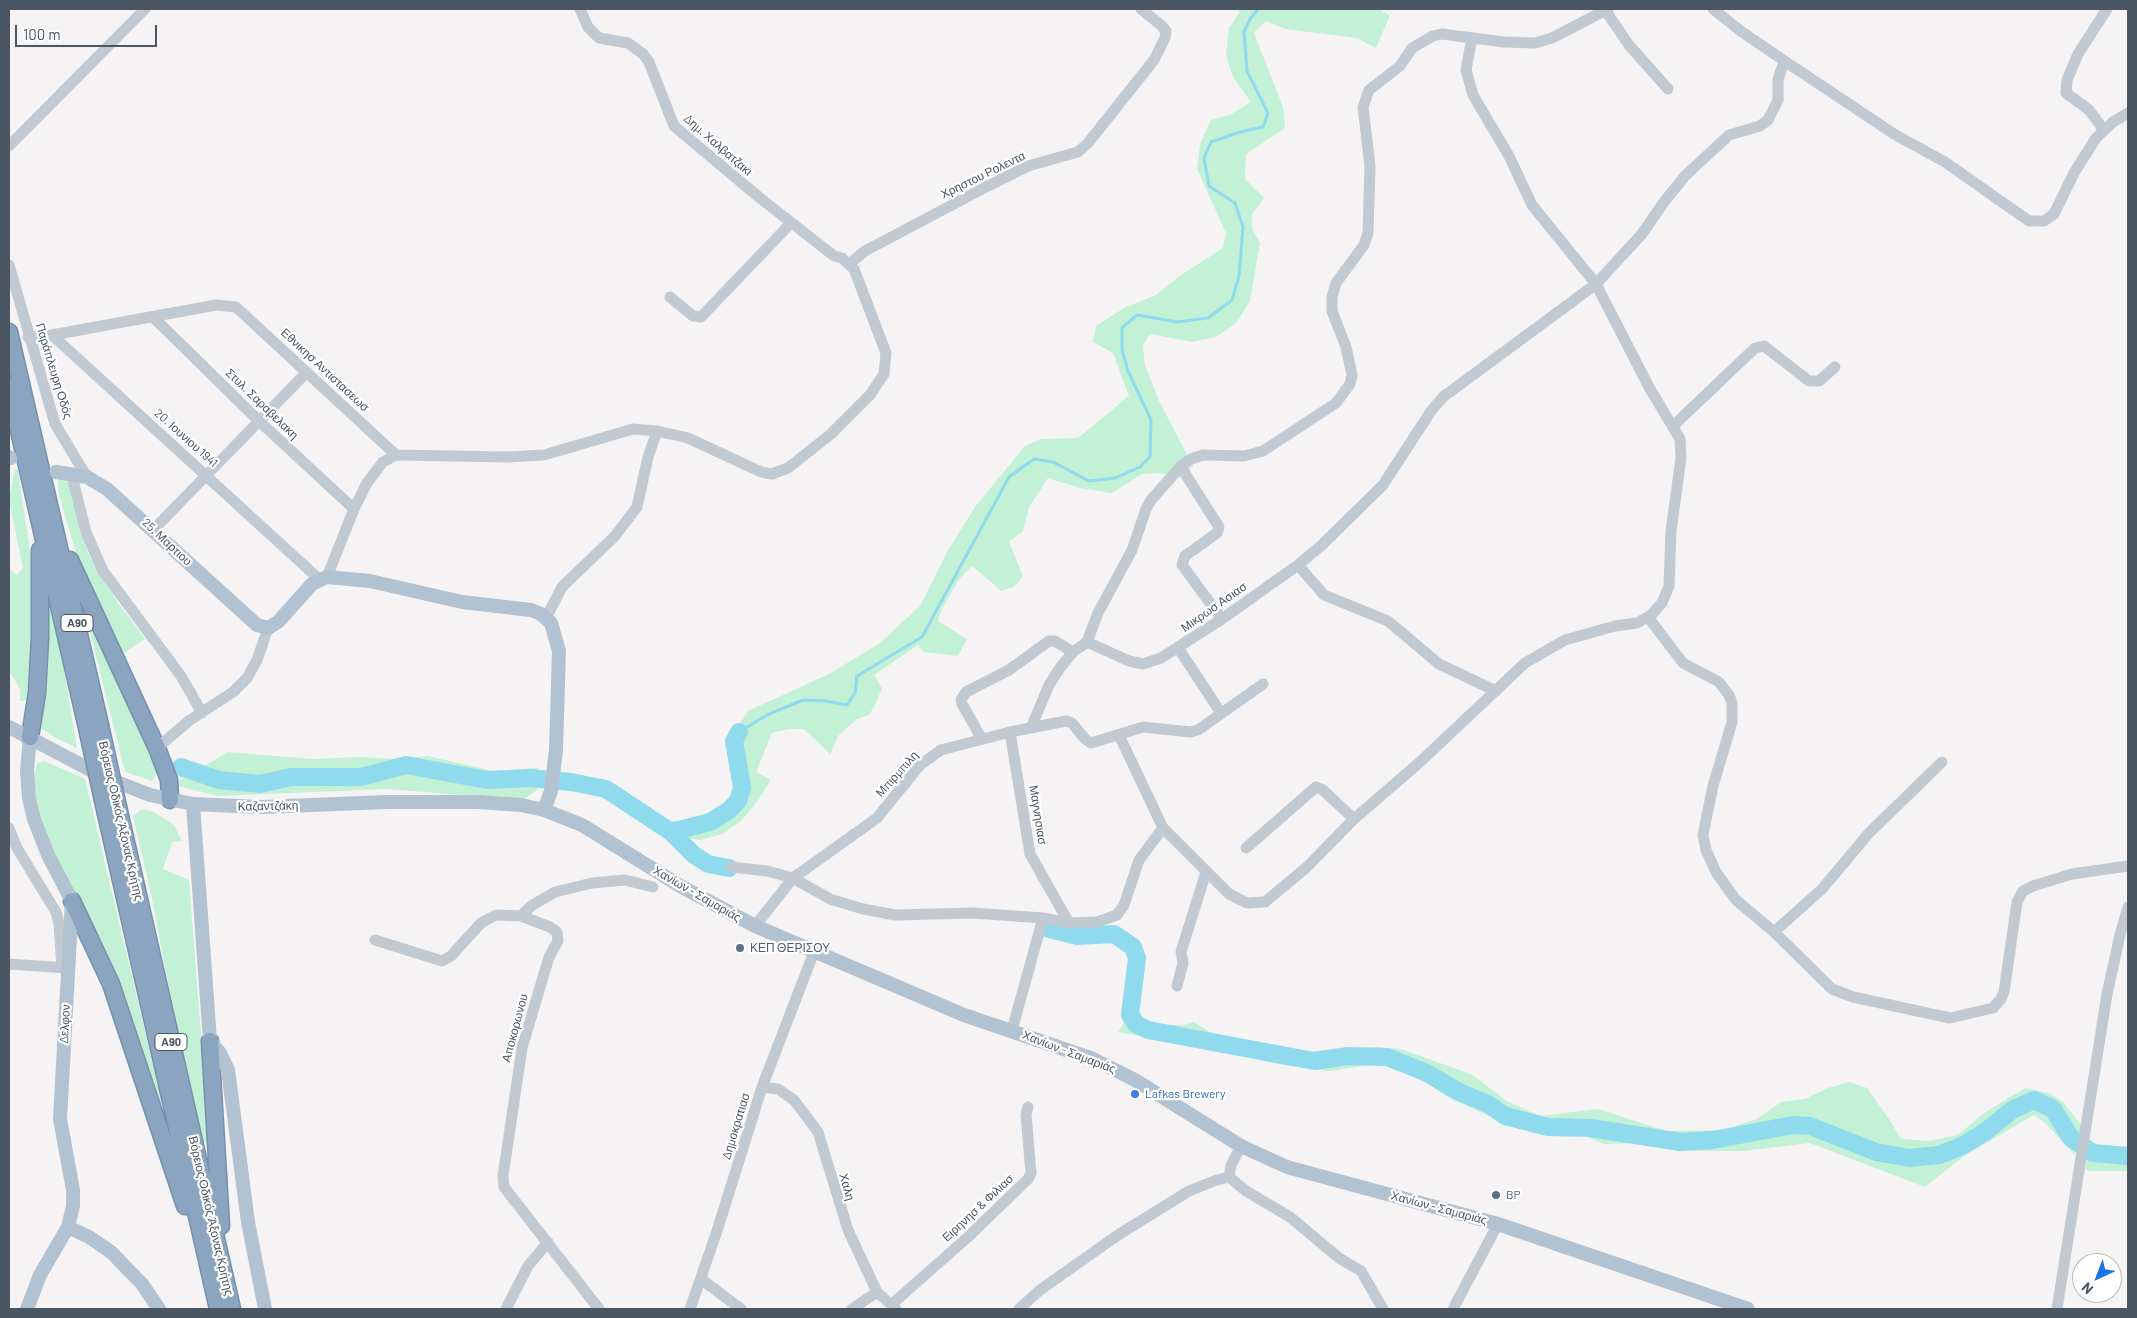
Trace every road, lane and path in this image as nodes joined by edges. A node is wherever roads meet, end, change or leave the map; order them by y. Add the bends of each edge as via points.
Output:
1 (145, 9) edge
2 (580, 9) edge
3 (1141, 9) edge
4 (1714, 9) edge
5 (2107, 9) edge
6 (1606, 10) edge
7 (1472, 38) junction
8 (1784, 61) junction
9 (1668, 89) dead end
10 (2128, 112) edge
11 (2103, 129) junction
12 (9, 146) edge
13 (792, 223) junction
14 (849, 264) junction
15 (9, 265) edge
16 (1596, 284) junction
17 (670, 297) dead end
18 (152, 318) junction
19 (9, 332) edge
20 (52, 335) junction
21 (28, 337) junction
22 (1835, 367) dead end
23 (307, 372) junction
24 (9, 386) edge
25 (259, 421) junction
26 (1673, 426) junction
27 (657, 431) junction
28 (396, 455) junction
29 (1181, 467) junction
30 (56, 472) dead end
31 (207, 475) junction
32 (72, 476) junction
33 (87, 478) junction
34 (354, 508) junction
35 (47, 524) junction
36 (153, 530) junction
37 (1298, 565) junction
38 (323, 578) junction
39 (1648, 617) junction
40 (546, 618) junction
41 (1222, 619) junction
42 (268, 628) junction
43 (1087, 642) junction
44 (1179, 648) junction
45 (1072, 652) junction
46 (1263, 684) dead end
47 (1496, 691) junction
48 (202, 713) junction
49 (1221, 714) junction
50 (9, 727) edge
51 (1031, 728) junction
52 (1010, 732) junction
53 (1119, 735) junction
54 (30, 737) junction
55 (982, 739) junction
56 (157, 748) junction
57 (1942, 762) dead end
58 (170, 800) junction
59 (193, 804) junction
60 (544, 810) junction
61 (113, 812) junction
62 (1354, 819) junction
63 (9, 828) edge
64 (1163, 828) junction
65 (1246, 848) dead end
66 (2128, 866) edge
67 (731, 867) dead end
68 (1206, 872) junction
69 (793, 878) junction
70 (653, 887) dead end
71 (72, 901) junction
72 (2128, 907) edge
73 (520, 916) junction
74 (1043, 918) junction
75 (1069, 923) junction
76 (755, 926) junction
77 (1774, 932) junction
78 (376, 940) dead end
79 (814, 952) junction
80 (9, 964) edge
81 (65, 968) junction
82 (1177, 986) dead end
83 (1012, 1030) junction
84 (210, 1040) junction
85 (762, 1087) junction
86 (1028, 1107) dead end
87 (1241, 1146) junction
88 (1229, 1177) junction
89 (1498, 1224) junction
90 (68, 1227) junction
91 (548, 1242) junction
92 (204, 1247) junction
93 (224, 1273) junction
94 (701, 1279) junction
95 (877, 1292) junction
96 (893, 1307) edge
97 (26, 1309) edge
98 (159, 1309) edge
99 (218, 1309) edge
100 (232, 1309) edge
101 (265, 1309) edge
102 (506, 1309) edge
103 (599, 1309) edge
104 (690, 1309) edge
105 (741, 1309) edge
106 (852, 1309) edge
107 (1019, 1309) edge
108 (1383, 1309) edge
109 (1453, 1309) edge
110 (1748, 1309) edge
111 (2057, 1309) edge

1 - 12 street
2 - 13 street, Δημ. Χαλβατζακι via 588,27 599,38 628,43 643,54 674,126
3 - 14 street, Χρηστου Ρολεντα via 1162,26 1166,31 1165,38 1154,60 1078,152 1028,166 865,251
4 - 8 street
5 - 11 street via 2078,54 2067,80 2066,93 2089,110
6 - 7 street via 1552,38 1535,43
6 - 9 street via 1629,45
7 - 16 street via 1466,70 1473,95 1509,156 1532,205
7 - 29 street via 1442,34 1420,42 1400,66 1370,90 1365,99 1363,107 1370,166 1368,233 1364,245 1336,283 1332,296 1332,311 1346,347 1352,375 1345,394 1263,451 1244,456 1203,455
8 - 11 street via 1894,134 1945,162 2029,221 2044,221 2054,214 2074,173
8 - 16 street, Μικρωσ Ασιασ via 1778,80 1778,100 1768,120 1760,126 1729,135 1707,154
10 - 11 street
13 - 14 street, Δημ. Χαλβατζακι
13 - 17 street via 701,317 693,316
14 - 27 street via 857,276 887,362 879,384 832,434 788,468 772,474 688,438
15 - 21 street, Παράπλευρη Οδός
16 - 26 street via 1650,389
16 - 37 street, Μικρωσ Ασιασ via 1454,387 1435,405 1396,468 1376,492
18 - 20 street
18 - 23 street, Εθνικησ Αντιστασεωσ via 216,305 234,306
18 - 25 street, Στυλ. Σαραβελακη
19 - 35 highway, Βόρειος Οδικός Άξονας Κρήτης / Α90
20 - 21 street
20 - 31 street, 20. Ιουνιου 1941
21 - 33 street, Παράπλευρη Οδός via 55,424
22 - 26 street via 1820,381 1809,381 1764,346 1754,348
23 - 25 street
23 - 28 street, Εθνικησ Αντιστασεωσ
24 - 35 highway, Βόρειος Οδικός Άξονας Κρήτης / Α90
25 - 31 street
25 - 34 street, Στυλ. Σαραβελακη
26 - 39 street via 1682,450 1671,531 1669,586 1662,602
27 - 28 street via 633,429 544,455
27 - 40 street via 637,507 615,536 562,587
28 - 34 street via 383,462 367,482
29 - 41 street via 1219,527 1217,532 1185,556 1182,566
29 - 43 street via 1146,509 1132,550 1098,613
30 - 32 main road, 25. Μαρτιου
31 - 36 street
31 - 38 street, 20. Ιουνιου 1941
32 - 33 main road, 25. Μαρτιου
32 - 48 street via 86,532 103,571 182,676
33 - 36 main road, 25. Μαρτιου via 107,489
34 - 38 street
35 - 54 highway
35 - 56 highway via 82,587
35 - 61 highway, Βόρειος Οδικός Άξονας Κρήτης / Α90, bridge
36 - 42 main road, 25. Μαρτιου via 257,625
37 - 41 street, Μικρωσ Ασιασ
37 - 47 street via 1324,595 1388,621 1439,664
38 - 40 main road via 370,581 462,602 531,610
38 - 42 main road
39 - 47 street via 1564,640 1525,663
39 - 77 street via 1687,667 1711,677 1729,695 1734,713 1713,786 1704,843 1720,879 1736,900
40 - 60 main road via 551,623 559,651 556,750 551,791
41 - 44 street, Μικρωσ Ασιασ
42 - 48 street via 247,678
43 - 44 street, Μικρωσ Ασιασ via 1143,664
43 - 45 street
44 - 49 street
45 - 51 street via 1049,685
45 - 55 street via 1049,640 1009,670 966,692 962,704
46 - 49 street
47 - 62 street
48 - 56 street
49 - 53 street via 1190,732 1143,727
50 - 54 main road, Καζαντζάκη
51 - 52 street, Μπιρμπιλη
51 - 53 street, Μπιρμπιλη via 1066,721 1091,743
52 - 55 street, Μπιρμπιλη
52 - 75 street, Μαγνησιασ via 1030,854
53 - 64 street
54 - 58 main road, Καζαντζάκη via 104,777
54 - 71 main road via 27,771 34,819
55 - 69 street, Μπιρμπιλη via 941,750 931,756 908,778 877,818
56 - 58 highway via 169,780
57 - 77 street via 1869,833 1822,889
58 - 59 main road, Καζαντζάκη
59 - 60 main road, Καζαντζάκη via 260,807 478,802
59 - 84 main road
60 - 76 main road, Χανίων - Σαμαριάς via 582,825 682,887
61 - 92 highway, Βόρειος Οδικός Άξονας Κρήτης / Α90
61 - 93 highway, Βόρειος Οδικός Άξονας Κρήτης / Α90
62 - 65 street via 1316,787
62 - 68 street via 1265,902 1239,901
63 - 81 street via 17,848 56,912
64 - 68 street
64 - 75 street via 1139,860 1124,905 1117,915 1097,922
66 - 77 street via 2072,874 2023,891 2017,902 2001,1000 1987,1011 1955,1018 1853,997 1832,989
67 - 69 street
68 - 82 street via 1181,952 1183,963
69 - 74 street via 830,899 887,913 973,913
69 - 76 street, Μπιρμπιλη
70 - 73 street via 625,880 592,883 555,892 530,906
71 - 81 main road, Δελφον
71 - 92 highway via 111,984 185,1206
72 - 111 street via 2107,994
73 - 78 street, Αποκορωνου via 496,915 489,918 442,961
73 - 91 street, Αποκορωνου via 550,927 559,936 522,1048 503,1176 504,1187 510,1196
74 - 75 street
74 - 83 street
76 - 79 main road, Χανίων - Σαμαριάς
79 - 83 main road, Χανίων - Σαμαριάς via 964,1015
79 - 85 street, Δημοκρατιασ
80 - 81 street
81 - 90 main road, Δελφον via 60,1119 73,1190
83 - 87 main road, Χανίων - Σαμαριάς via 1093,1059 1135,1080
84 - 93 highway
84 - 101 main road via 228,1070 248,1222
85 - 94 street, Δημοκρατιασ
85 - 95 street, Χαλη via 778,1089 794,1100 818,1132 839,1208
86 - 96 street, Ειρηνησ & Φιλιασ via 1031,1173 1028,1179
87 - 88 street
87 - 89 main road, Χανίων - Σαμαριάς via 1286,1167
88 - 107 street via 1189,1192 1118,1235 1040,1290
88 - 108 street via 1290,1217 1339,1258 1361,1271
89 - 109 street
89 - 110 main road, Χανίων - Σαμαριάς
90 - 97 main road, Δελφον via 40,1275
90 - 98 main road via 111,1252 142,1284
91 - 102 street via 528,1266
91 - 103 street, Αποκορωνου
92 - 99 highway, Βόρειος Οδικός Άξονας Κρήτης / Α90
93 - 100 highway, Βόρειος Οδικός Άξονας Κρήτης / Α90
94 - 104 street, Δημοκρατιασ
94 - 105 street
95 - 96 street, Χαλη
95 - 106 street

